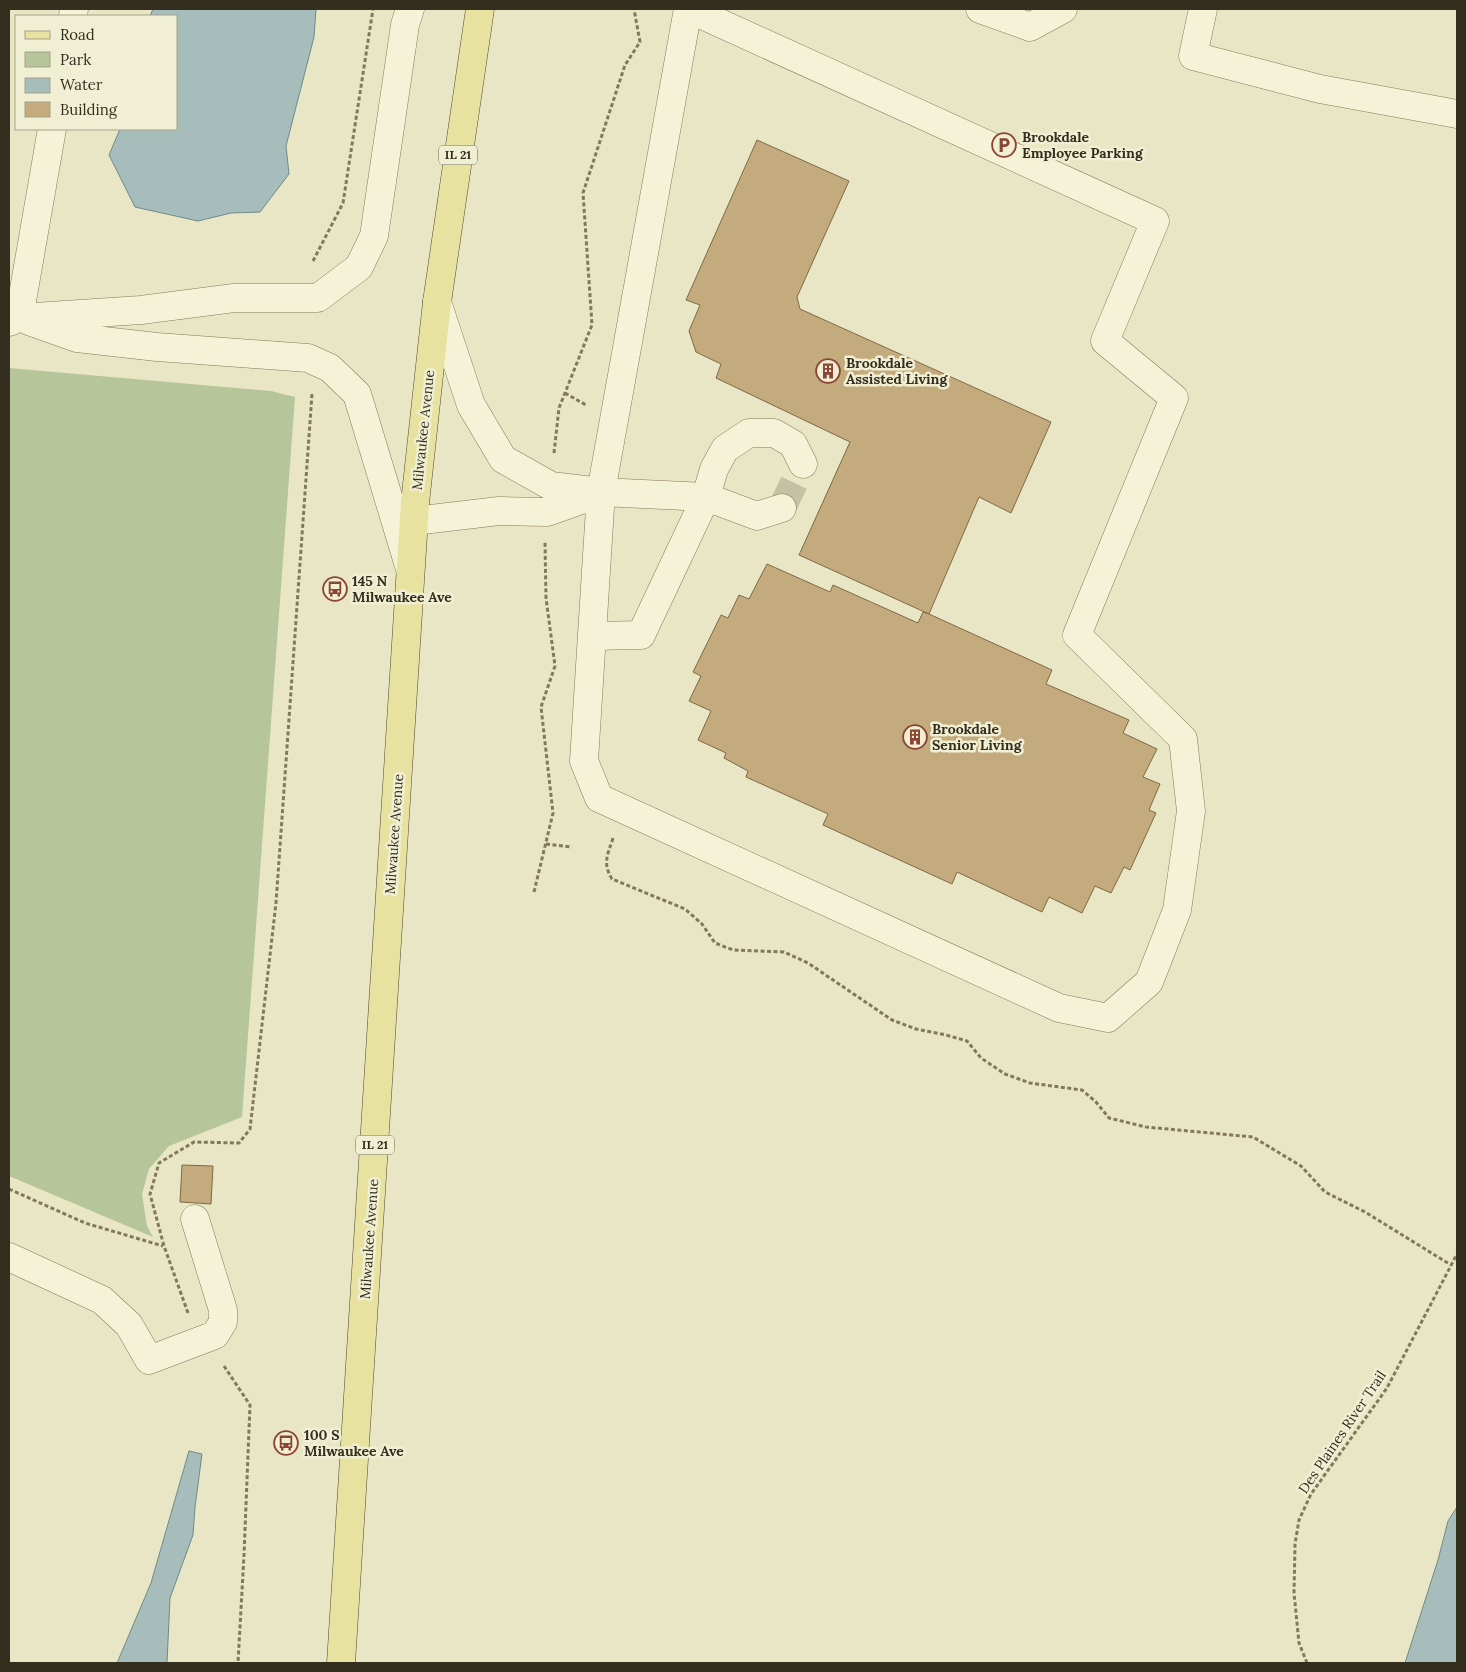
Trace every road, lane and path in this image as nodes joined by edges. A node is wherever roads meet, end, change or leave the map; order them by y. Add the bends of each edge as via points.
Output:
1 (373, 9) edge
2 (410, 9) edge
3 (480, 9) edge
4 (634, 9) edge
5 (688, 9) edge
6 (980, 9) edge
7 (1063, 9) edge
8 (1203, 9) edge
9 (1457, 114) edge
10 (52, 130) edge
11 (310, 298) junction
12 (437, 302) junction
13 (14, 320) edge
14 (314, 361) junction
15 (565, 392) junction
16 (592, 409) dead end
17 (554, 454) dead end
18 (803, 464) dead end
19 (601, 492) junction
20 (706, 497) junction
21 (782, 508) dead end
22 (414, 521) junction
23 (545, 533) dead end
24 (411, 572) junction
25 (592, 636) junction
26 (622, 809) junction
27 (546, 844) junction
28 (572, 847) dead end
29 (534, 892) dead end
30 (9, 1189) edge
31 (195, 1219) dead end
32 (164, 1246) junction
33 (1457, 1254) edge
34 (9, 1258) edge
35 (1451, 1265) junction
36 (206, 1338) junction
37 (238, 1663) edge
38 (341, 1663) edge
39 (1307, 1663) edge

1 - 11 path via 343,203 309,269
2 - 11 lane via 374,236 359,267 318,298
3 - 12 main road, Milwaukee Avenue / IL 21
4 - 15 path via 640,42 626,65 583,193 592,325
5 - 19 lane
5 - 26 lane via 1155,220 1105,341 1174,398 1077,635 1183,739 1191,811 1177,910 1149,982 1108,1018 1059,1008
6 - 7 lane via 1030,27
8 - 9 lane via 1193,56 1320,90
10 - 13 lane
11 - 13 lane via 234,298 140,310
12 - 19 lane via 470,405 503,459 551,486
12 - 22 main road, Milwaukee Avenue / IL 21
13 - 14 lane via 77,338
14 - 24 lane via 330,368 357,394
14 - 32 path via 276,903 250,1129 239,1143 194,1142 159,1163 150,1194
15 - 16 path
15 - 17 path via 559,408
18 - 20 lane via 793,444 774,433 749,433 725,449 714,469
19 - 20 lane
19 - 22 lane via 547,512 499,511
19 - 25 lane
20 - 21 lane via 757,516
20 - 25 lane via 641,635
22 - 24 main road, Milwaukee Avenue / IL 21
23 - 27 path via 546,598 555,666 541,707 553,813
24 - 38 main road, Milwaukee Avenue / IL 21
25 - 26 lane via 584,761 599,798
26 - 35 path via 607,858 606,869 612,879 685,909 702,924 715,943 733,950 784,952 808,963 892,1020 967,1041 981,1058 1005,1074 1030,1083 1082,1090 1109,1118 1146,1128 1253,1137 1301,1166 1325,1192 1365,1212
27 - 28 path
27 - 29 path
30 - 32 path via 85,1223
31 - 36 lane via 223,1310 223,1322 215,1335
32 - 36 path via 188,1312
33 - 35 path, Des Plaines River Trail
34 - 36 lane via 102,1300 129,1325 149,1360
35 - 39 path, Des Plaines River Trail via 1387,1388 1311,1494 1299,1520 1294,1593 1299,1643
36 - 37 path via 250,1405

